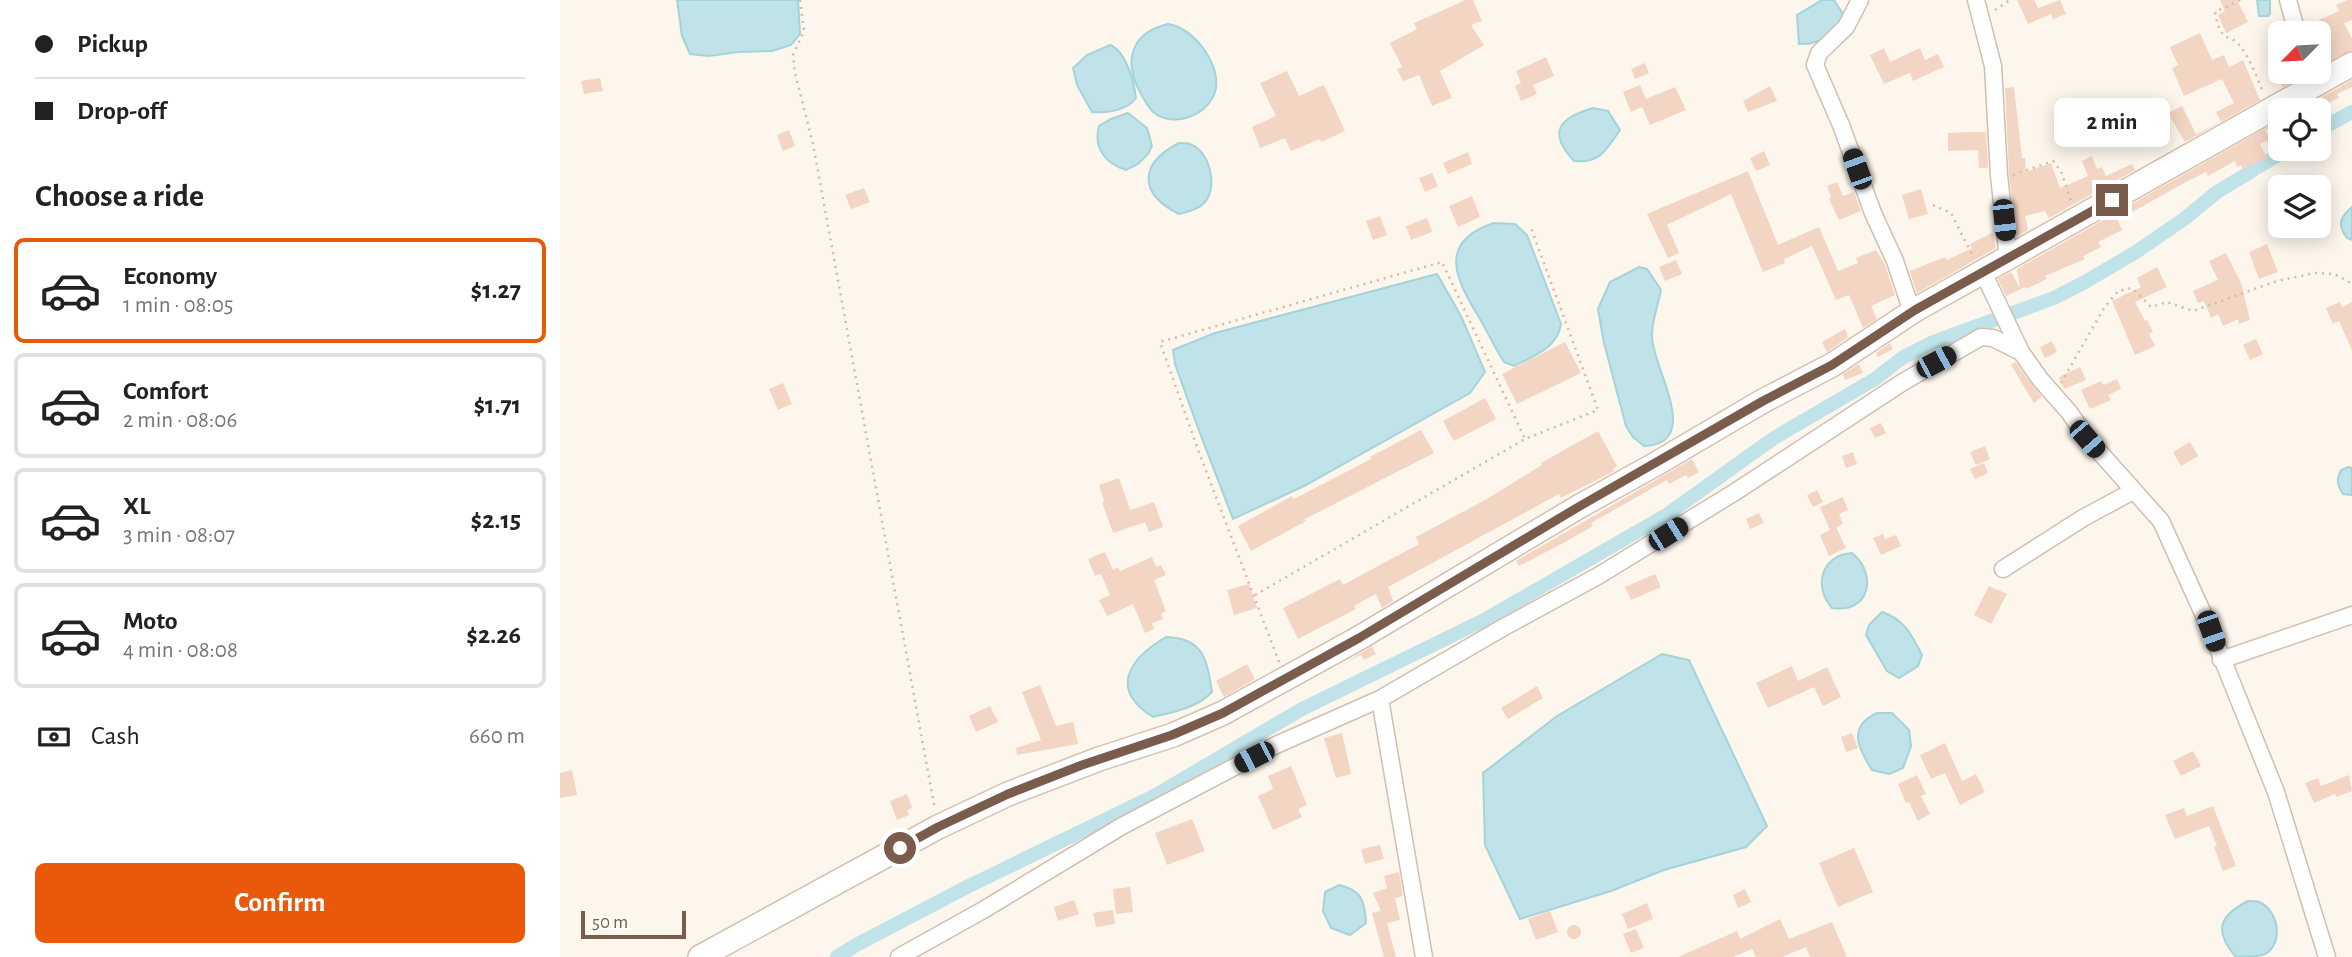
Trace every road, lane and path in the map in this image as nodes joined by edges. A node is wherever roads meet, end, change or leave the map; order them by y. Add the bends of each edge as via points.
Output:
1 (800, 0) edge
2 (1860, 0) edge
3 (1976, 0) edge
4 (2240, 0) edge
5 (2288, 0) edge
6 (2294, 21) edge
7 (2352, 64) edge
8 (2331, 72) edge
9 (2305, 84) edge
10 (2287, 98) edge
11 (2268, 101) edge
12 (2268, 112) edge
13 (2000, 180) junction
14 (1933, 205) dead end
15 (2068, 207) dead end
16 (1531, 228) dead end
17 (2008, 258) junction
18 (1982, 273) junction
19 (2352, 286) edge
20 (1912, 312) junction
21 (2021, 352) junction
22 (2053, 394) junction
23 (1525, 439) junction
24 (2133, 491) junction
25 (2003, 569) dead end
26 (1255, 595) junction
27 (2352, 615) edge
28 (2221, 660) junction
29 (1284, 678) junction
30 (1380, 699) junction
31 (938, 827) junction
32 (700, 957) edge
33 (899, 957) edge
34 (1424, 957) edge
35 (2327, 957) edge

1 - 31 path via 804,31 793,55 795,73 813,144
2 - 20 street via 1846,27 1819,53 1815,65
3 - 13 street via 1993,66
4 - 11 path via 2215,12 2219,32 2244,50
5 - 6 street
7 - 8 street
9 - 10 street
12 - 17 street
13 - 15 path via 2053,161 2067,186 2072,204
13 - 17 street
14 - 18 path via 1951,214
16 - 23 path via 1598,410
17 - 18 street
18 - 20 street
18 - 21 street
19 - 22 path via 2334,274 2315,273 2277,281 2193,311 2167,302 2151,307 2132,288 2118,291
20 - 29 street via 1832,365
21 - 22 street
21 - 30 street via 1981,337 1657,541
22 - 24 street
23 - 26 path
23 - 26 path via 1442,262 1160,342
24 - 25 street
24 - 28 street via 2161,521
26 - 29 path
27 - 28 street
28 - 35 street via 2276,792
29 - 31 street via 1223,713 1172,735 1065,771
30 - 33 street via 1276,746 1122,826
30 - 34 street
31 - 32 street

